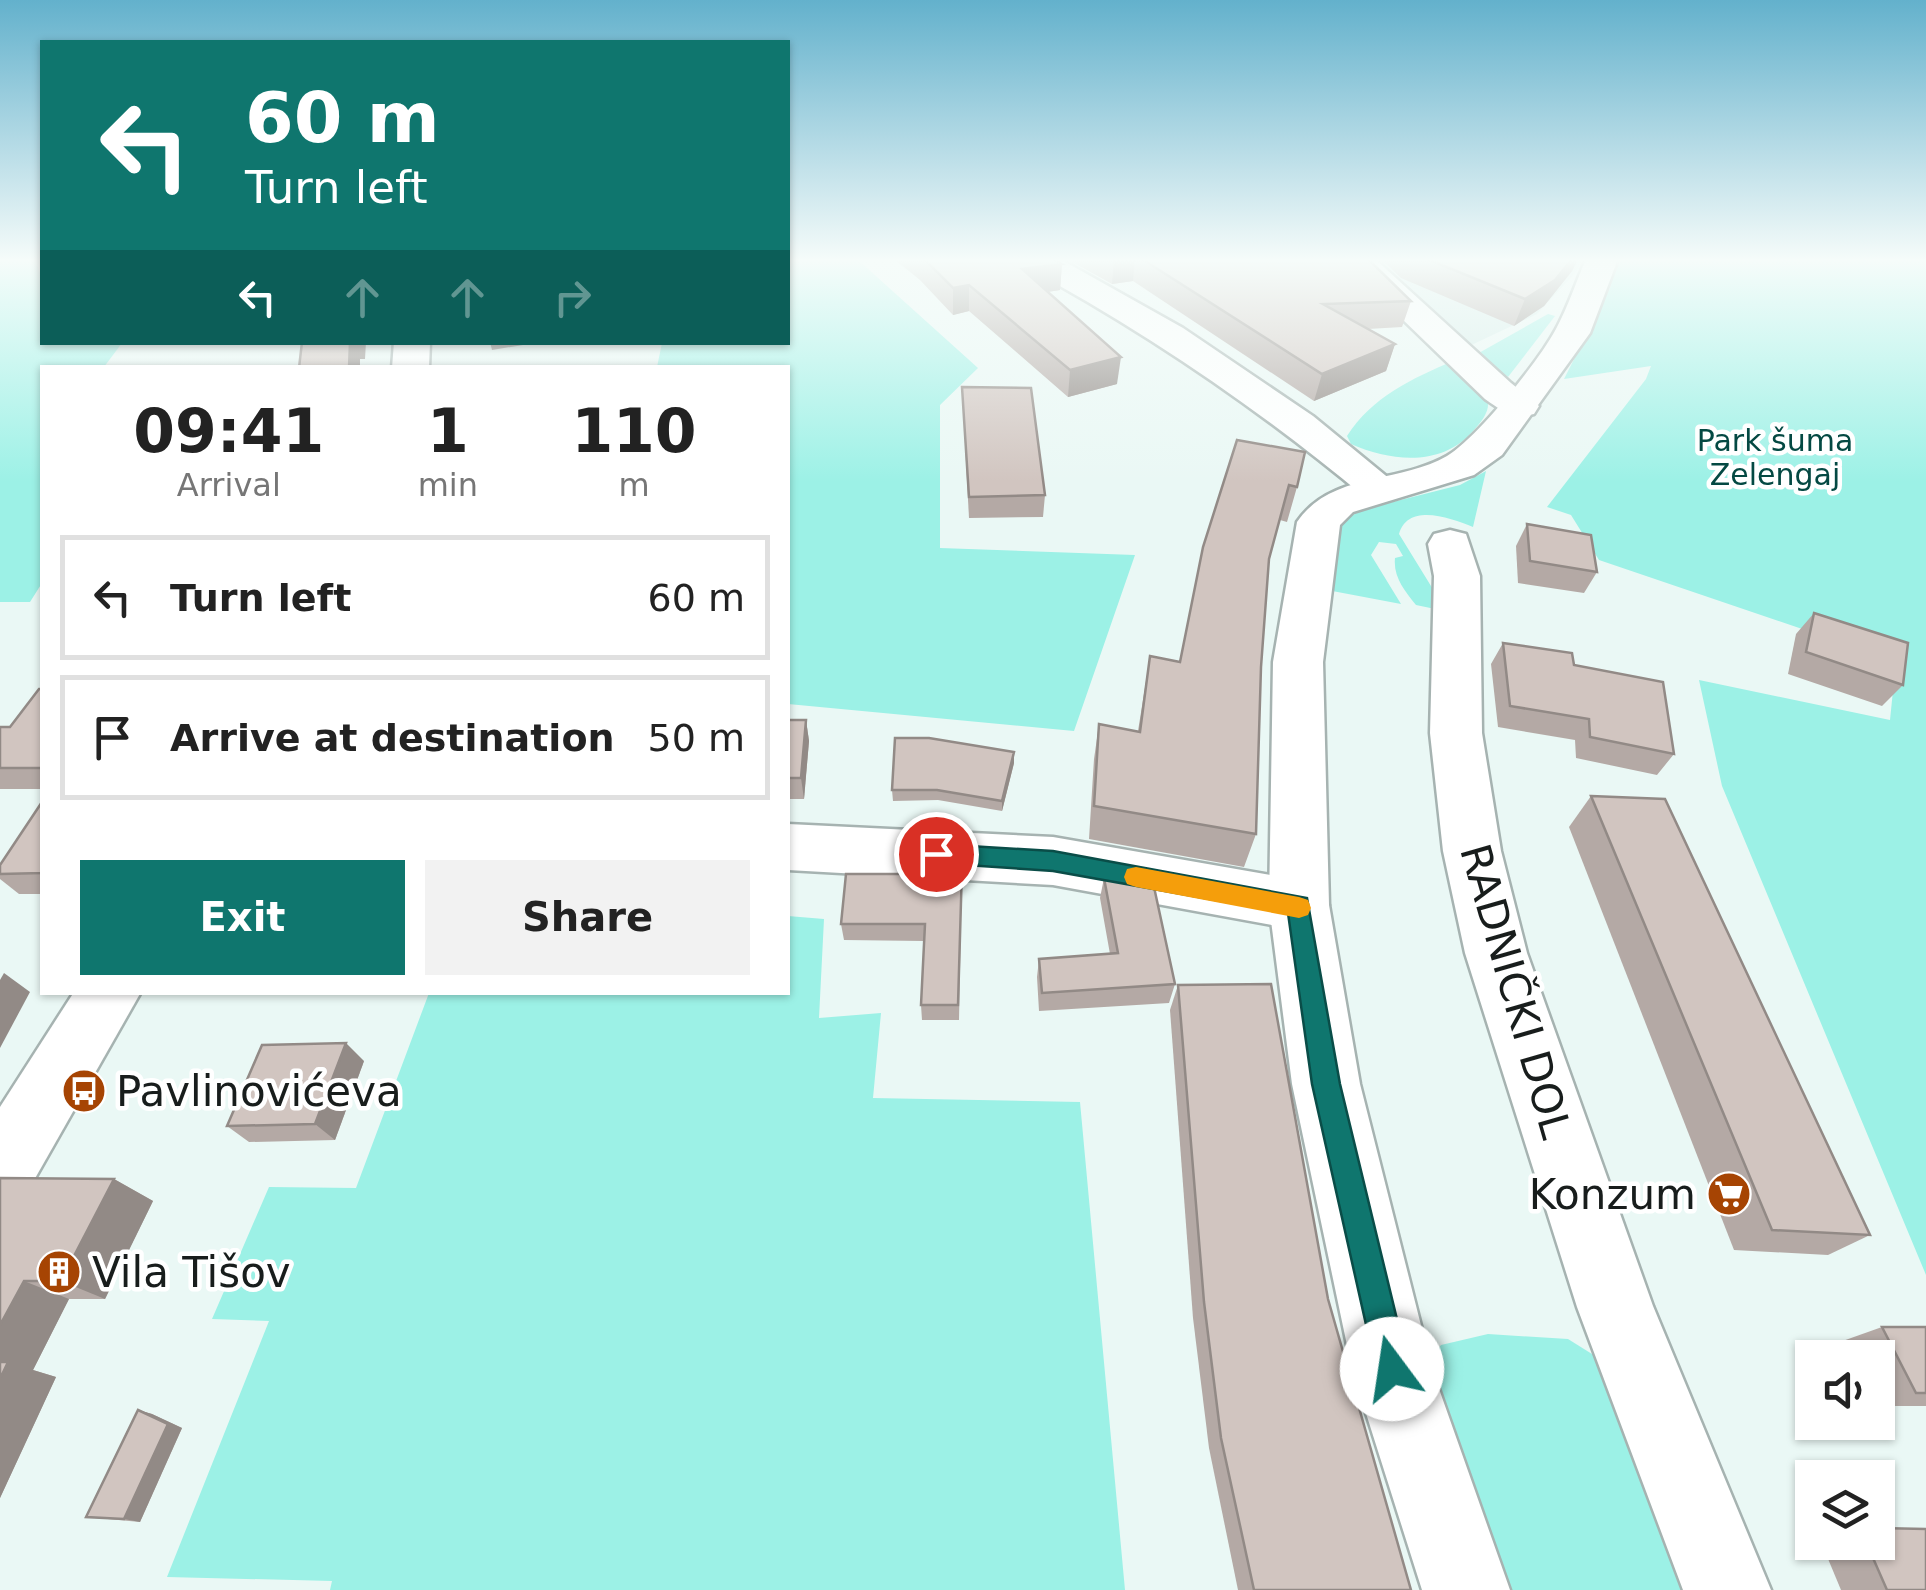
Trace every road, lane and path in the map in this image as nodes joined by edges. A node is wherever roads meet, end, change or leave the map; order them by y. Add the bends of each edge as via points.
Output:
1 (1167, 333) edge
2 (1435, 333) edge
3 (1572, 333) edge
4 (1520, 406) junction
5 (1380, 489) junction
6 (1450, 544) dead end
7 (790, 847) edge
8 (1299, 905) junction
9 (108, 995) edge
10 (0, 1172) edge
11 (1466, 1590) edge
12 (1727, 1590) edge

1 - 5 street via 1315,435
2 - 4 street
3 - 4 street
4 - 5 street via 1477,456
5 - 8 street via 1338,503 1314,536 1298,662
6 - 12 street, RADNIČKI DOL via 1457,576 1456,734 1496,952 1615,1307
7 - 8 street via 1053,861
8 - 11 street via 1326,1084 1376,1305
9 - 10 street

